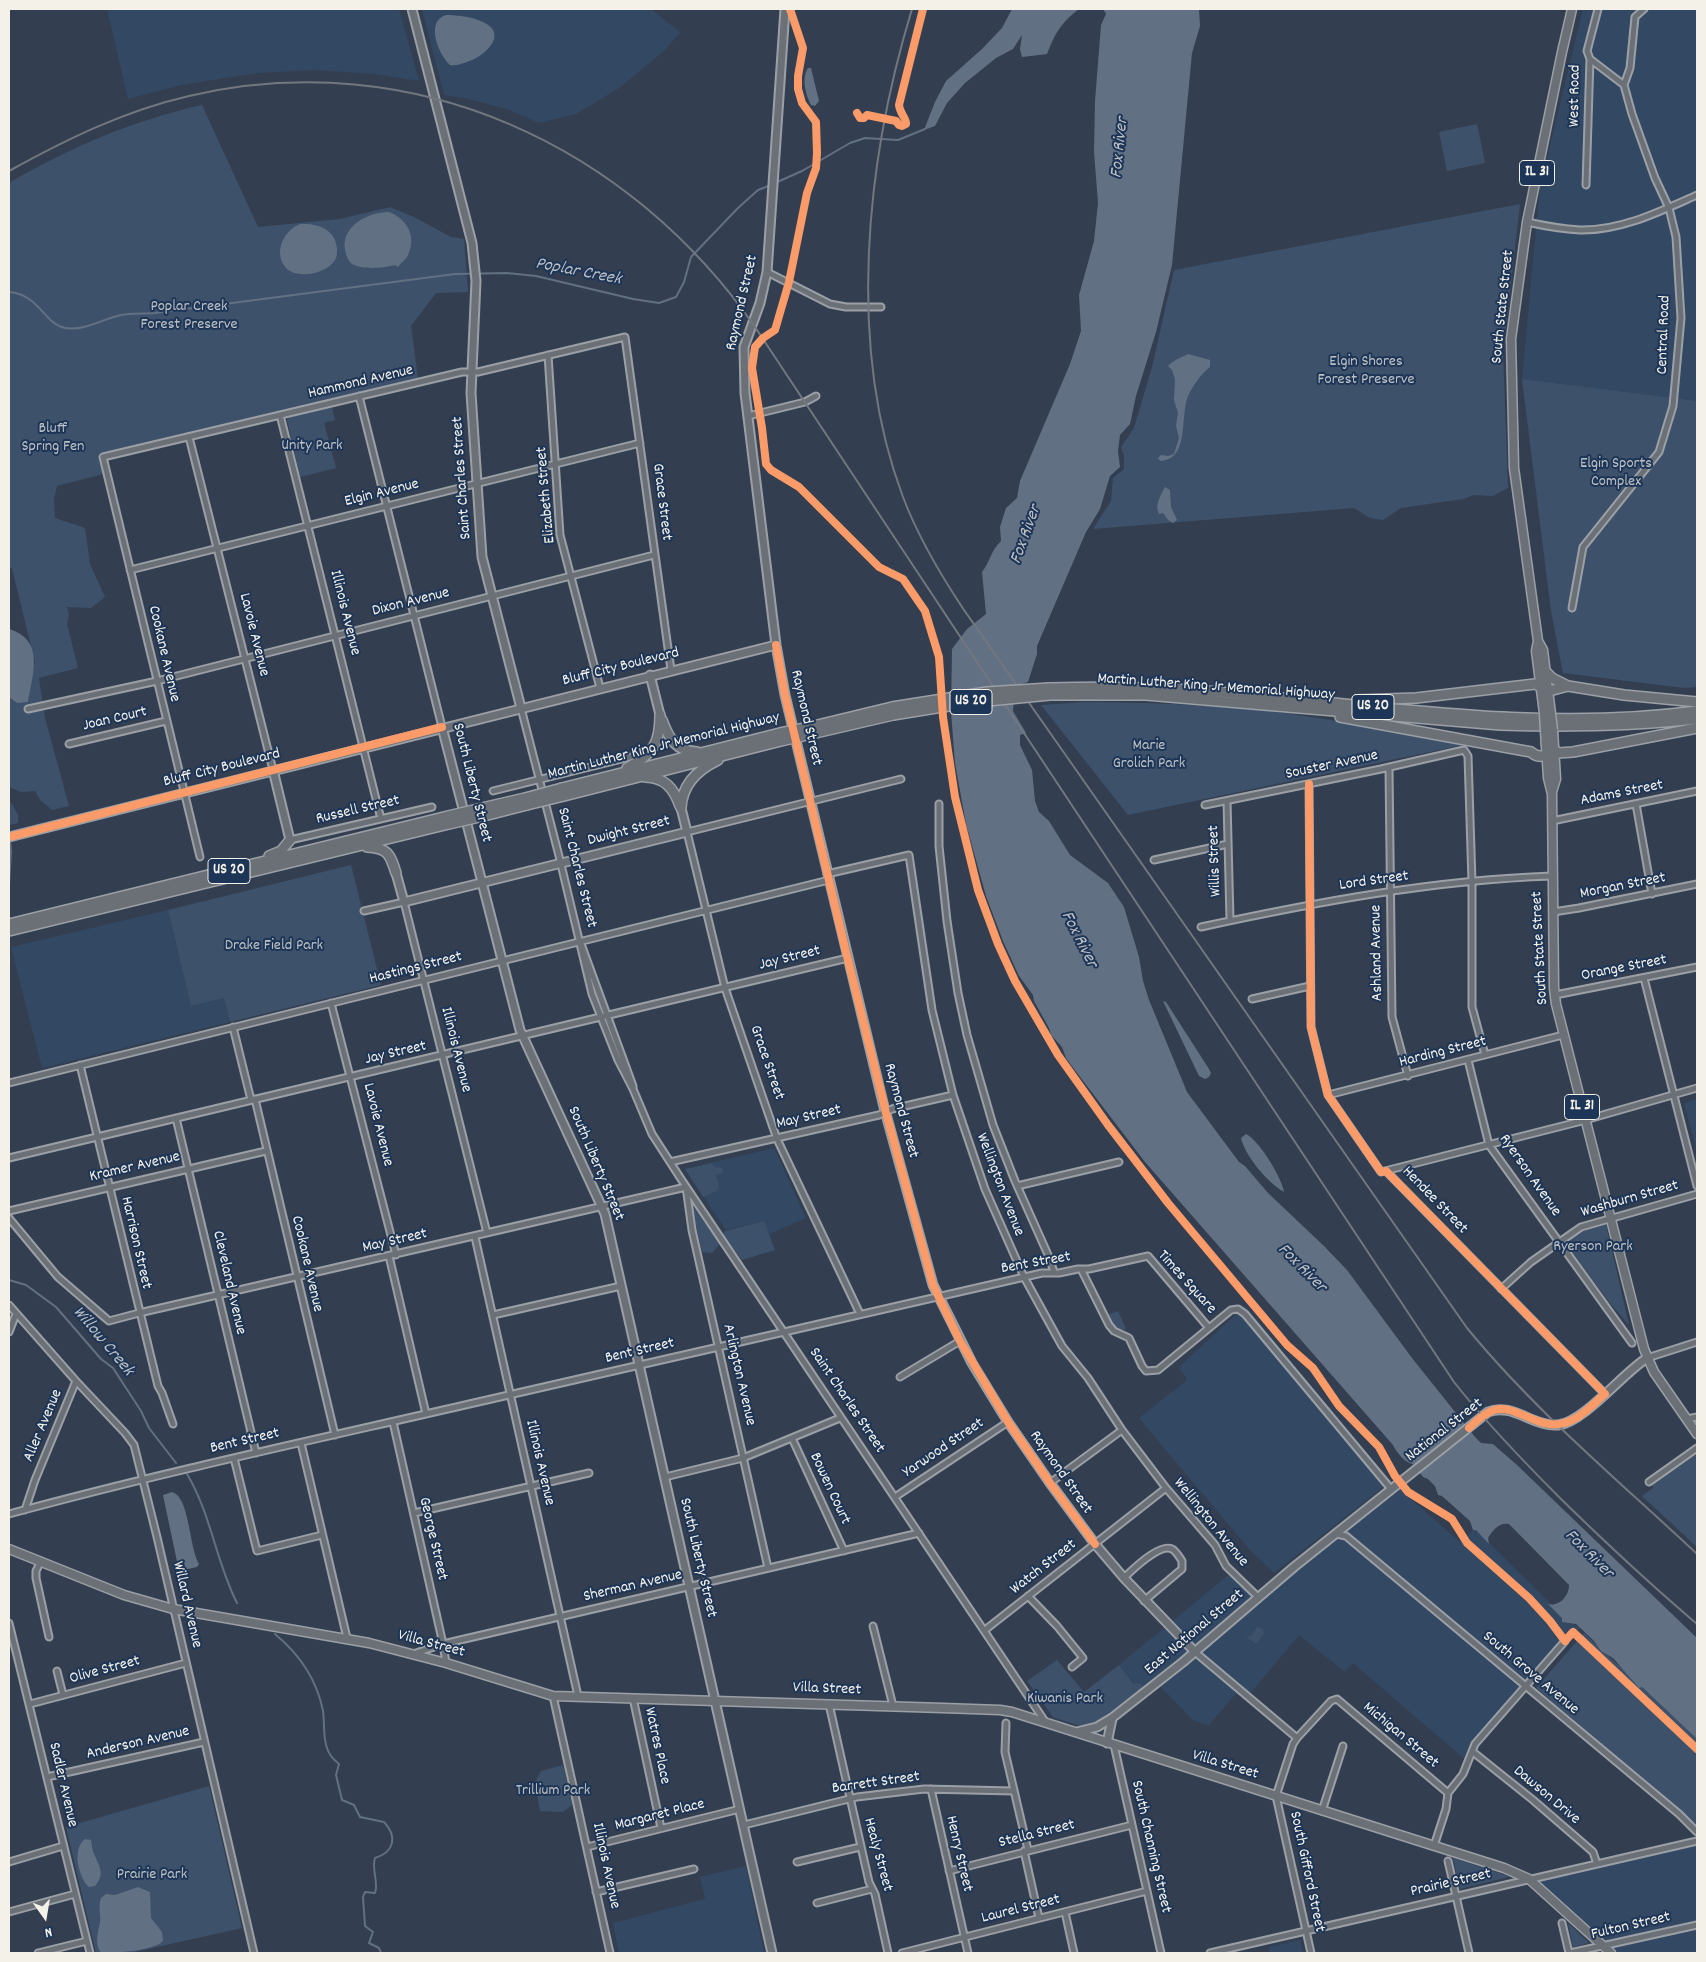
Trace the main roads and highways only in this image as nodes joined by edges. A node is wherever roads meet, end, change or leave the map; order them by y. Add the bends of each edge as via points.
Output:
1 (1572, 9) edge
2 (1538, 641) junction
3 (1546, 672) junction
4 (1568, 686) junction
5 (1544, 688) junction
6 (1050, 692) junction
7 (1276, 698) junction
8 (1697, 702) edge
9 (1286, 707) junction
10 (1697, 711) edge
11 (1697, 719) edge
12 (1697, 728) edge
13 (1549, 730) junction
14 (780, 737) junction
15 (1546, 743) joint
16 (705, 752) junction
17 (736, 752) junction
18 (1551, 753) junction
19 (605, 777) junction
20 (636, 777) junction
21 (563, 792) junction
22 (448, 821) junction
23 (290, 840) road end
24 (359, 846) junction
25 (219, 873) junction
26 (396, 873) road end
27 (10, 927) edge
28 (1697, 1434) edge
29 (9, 1548) edge
30 (1610, 1953) edge

1 - 2 main road, South State Street / IL 31 via 1527,222 1511,339 1517,498
2 - 3 main road, South State Street / IL 31 via 1543,650
2 - 5 main road, South State Street / IL 31 via 1536,651
3 - 4 highway
3 - 5 main road, South State Street / IL 31
4 - 5 highway
4 - 8 highway
5 - 7 highway via 1535,684 1392,699
5 - 13 main road, South State Street / IL 31, bridge
6 - 7 highway, Martin Luther King Jr Memorial Highway / US 20 via 1133,687
6 - 9 highway, Martin Luther King Jr Memorial Highway / US 20 via 1146,695
6 - 14 highway, Martin Luther King Jr Memorial Highway / US 20, bridge via 893,711
7 - 10 highway, Martin Luther King Jr Memorial Highway / US 20 via 1560,720
9 - 11 highway, Martin Luther King Jr Memorial Highway / US 20 via 1500,725 1619,726
9 - 18 highway via 1539,756
12 - 18 highway via 1574,752
13 - 15 main road, South State Street / IL 31
13 - 18 main road, South State Street / IL 31
14 - 16 highway, Martin Luther King Jr Memorial Highway / US 20
14 - 17 highway, Martin Luther King Jr Memorial Highway / US 20
15 - 18 highway
16 - 19 highway, Martin Luther King Jr Memorial Highway / US 20
16 - 19 highway via 678,748 667,734 660,715 660,732 648,754
17 - 20 highway, Martin Luther King Jr Memorial Highway / US 20
17 - 20 highway via 694,776 687,785 681,808 668,784 660,779
18 - 28 main road, South State Street / IL 31 via 1556,780 1552,794 1554,995 1647,1358
19 - 21 highway, Martin Luther King Jr Memorial Highway / US 20
20 - 21 highway, Martin Luther King Jr Memorial Highway / US 20
21 - 22 highway, Martin Luther King Jr Memorial Highway / US 20, bridge
22 - 24 highway, Martin Luther King Jr Memorial Highway / US 20
22 - 25 highway, Martin Luther King Jr Memorial Highway / US 20
23 - 25 highway via 286,848 277,854
24 - 26 highway via 386,851
24 - 27 highway, Martin Luther King Jr Memorial Highway / US 20
25 - 27 highway, Martin Luther King Jr Memorial Highway / US 20
29 - 30 main road, Villa Street via 124,1595 173,1609 347,1638 446,1663 553,1696 1000,1710 1504,1868 1529,1879

